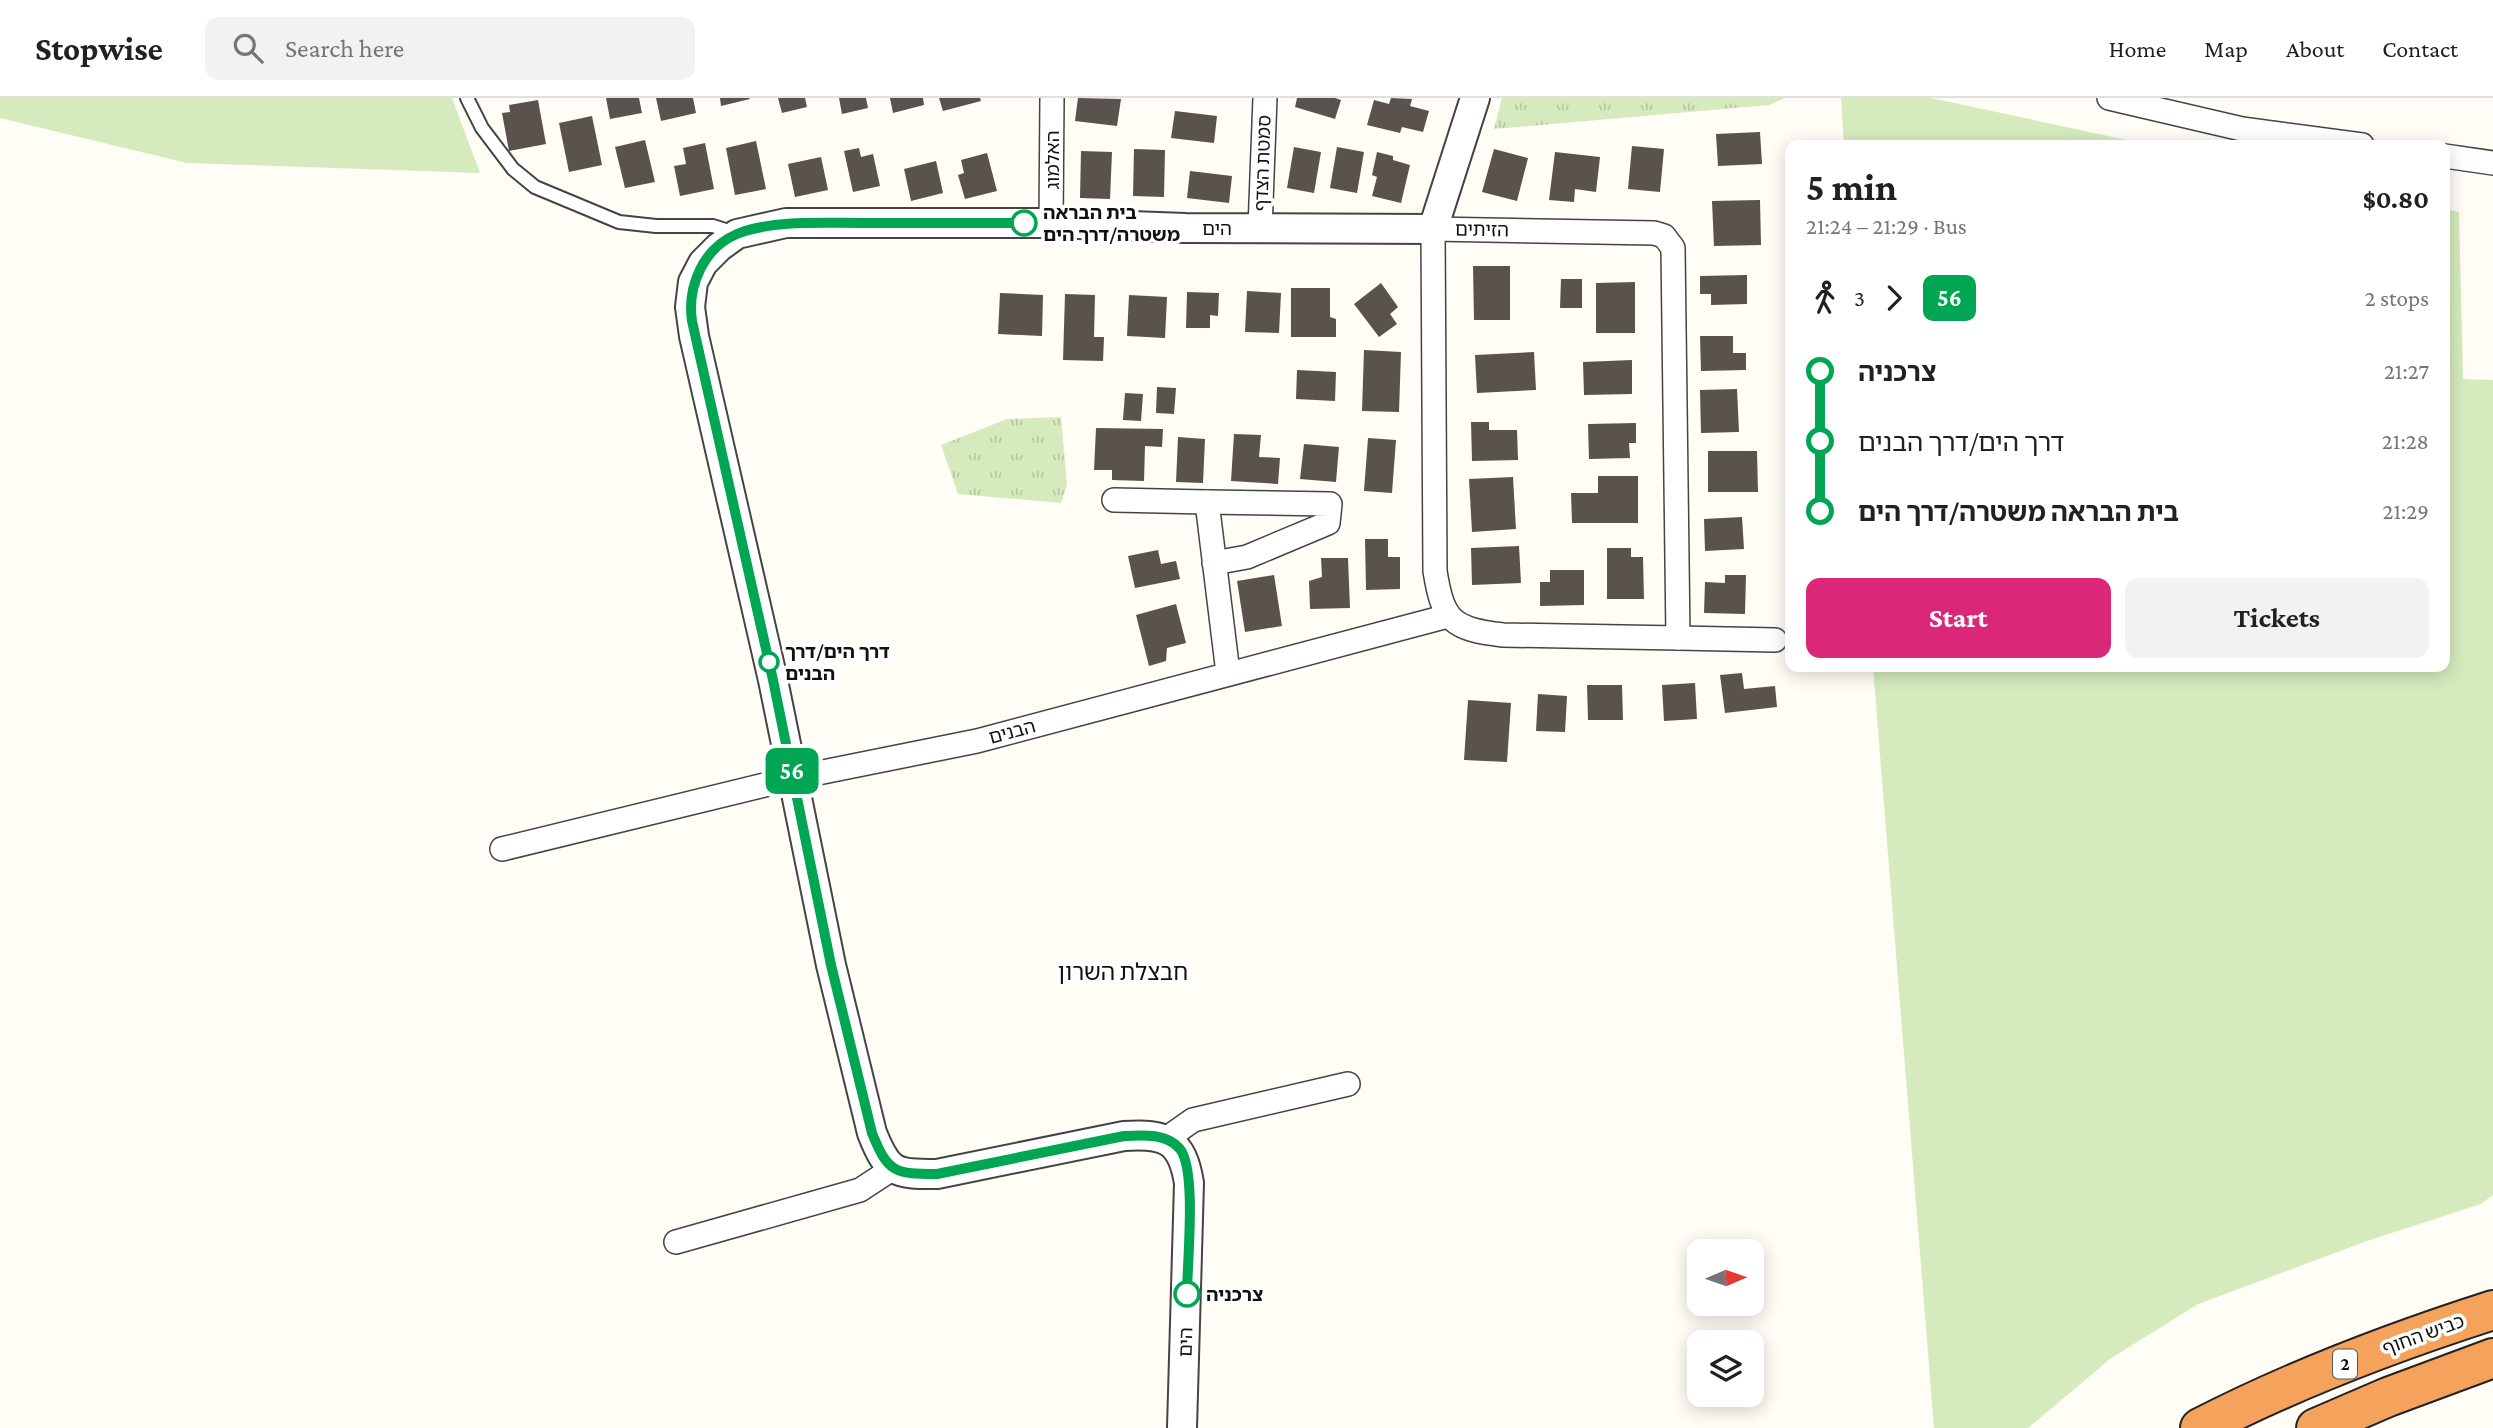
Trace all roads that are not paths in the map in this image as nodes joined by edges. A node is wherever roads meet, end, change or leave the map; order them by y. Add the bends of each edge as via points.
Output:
1 (467, 98) edge
2 (1052, 98) edge
3 (1265, 98) edge
4 (1475, 98) edge
5 (2109, 98) edge
6 (2324, 140) edge
7 (2450, 157) edge
8 (2493, 163) edge
9 (1051, 223) junction
10 (1260, 228) junction
11 (1433, 229) junction
12 (737, 234) junction
13 (1114, 500) dead end
14 (1207, 502) junction
15 (1214, 563) junction
16 (1448, 616) junction
17 (1678, 638) junction
18 (1775, 640) dead end
19 (1228, 673) junction
20 (793, 778) junction
21 (502, 849) dead end
22 (1348, 1084) dead end
23 (1166, 1139) junction
24 (892, 1169) junction
25 (676, 1242) dead end
26 (2493, 1310) edge
27 (2493, 1358) edge
28 (1182, 1428) edge
29 (2200, 1428) edge
30 (2316, 1428) edge

1 - 12 lane via 482,128 513,169 535,187 619,222 713,226
2 - 9 street, האלמוג
3 - 10 street, סמטת הצדף
4 - 11 street
5 - 6 street via 2242,129
7 - 8 street
9 - 10 street, הים
9 - 12 street, הים via 786,223
10 - 11 street, הים
11 - 16 street, הזיתים via 1435,570
11 - 17 street, הזיתים via 1654,233 1664,236 1673,248
12 - 20 street, הים via 703,263 690,307
13 - 14 street
14 - 15 street
14 - 15 street via 1330,504 1328,523 1247,557
15 - 19 street
16 - 17 street via 1479,632 1503,635
16 - 19 street, הבנים
17 - 18 street
19 - 20 street, הבנים via 977,741
20 - 21 street, הבנים
20 - 24 street, הים via 831,965 872,1133
22 - 23 street via 1193,1120
23 - 24 street via 1124,1136 937,1174
23 - 28 street, הים via 1180,1149 1189,1183
24 - 25 street via 860,1190
26 - 29 highway, כביש החוף / 2 via 2397,1342
27 - 30 highway

